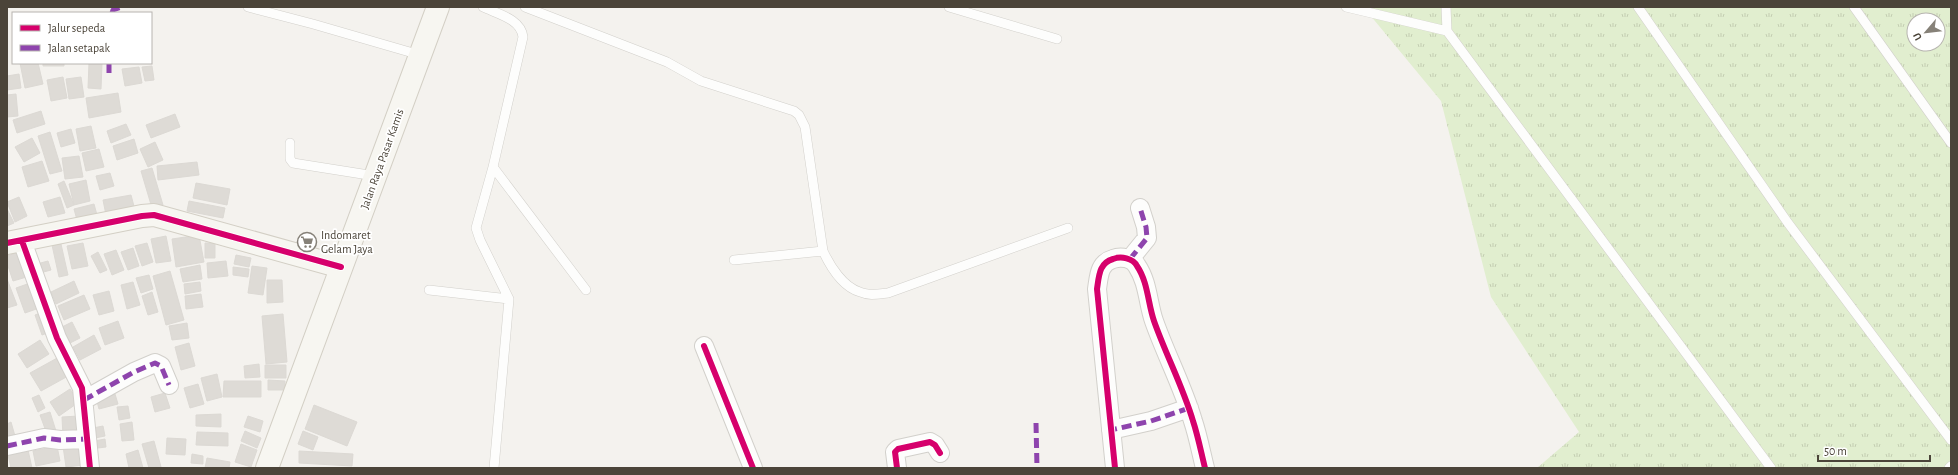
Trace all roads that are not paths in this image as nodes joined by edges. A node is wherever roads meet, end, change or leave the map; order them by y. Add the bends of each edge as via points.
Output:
1 (248, 7) edge
2 (438, 7) edge
3 (483, 7) edge
4 (525, 7) edge
5 (949, 7) edge
6 (1346, 7) edge
7 (1446, 7) edge
8 (1638, 7) edge
9 (1854, 7) edge
10 (1447, 31) junction
11 (1057, 39) dead end
12 (420, 55) junction
13 (290, 143) dead end
14 (1951, 143) edge
15 (493, 167) junction
16 (376, 176) junction
17 (1140, 208) dead end
18 (1068, 228) dead end
19 (14, 242) edge
20 (823, 251) junction
21 (1130, 259) junction
22 (734, 260) dead end
23 (341, 267) junction
24 (429, 290) dead end
25 (586, 290) dead end
26 (509, 299) junction
27 (704, 346) dead end
28 (169, 385) dead end
29 (84, 400) junction
30 (1188, 408) junction
31 (1111, 430) junction
32 (86, 439) junction
33 (1951, 440) edge
34 (7, 446) edge
35 (940, 454) dead end
36 (90, 468) edge
37 (267, 468) edge
38 (494, 468) edge
39 (753, 468) edge
40 (897, 468) edge
41 (1115, 468) edge
42 (1205, 468) edge
43 (1771, 468) edge

1 - 12 lane
2 - 12 main road, Jalan Raya Pasar Kamis
3 - 15 lane via 518,23 523,37
4 - 20 lane via 668,62 701,81 794,111 799,115 805,127
5 - 11 lane
6 - 10 lane
7 - 10 lane
8 - 33 lane via 1788,223
9 - 14 lane
10 - 43 lane
12 - 16 main road, Jalan Raya Pasar Kamis
13 - 16 lane via 290,158 293,163
15 - 25 lane
15 - 26 lane via 476,228
16 - 23 main road, Jalan Raya Pasar Kamis
17 - 21 street via 1147,238
18 - 20 lane via 888,293 871,295 858,292 845,283
19 - 23 main road via 154,215
19 - 29 street via 82,388
20 - 22 lane
21 - 30 street via 1137,265 1142,276 1154,321
21 - 31 street via 1118,257 1107,262 1099,272 1097,289
23 - 37 main road, Jalan Raya Pasar Kamis
24 - 26 lane
26 - 38 lane
27 - 39 street
28 - 29 street via 161,366 155,363
29 - 32 street
30 - 31 street via 1151,421
30 - 42 street
31 - 41 street
32 - 34 street via 44,438
32 - 36 street
35 - 40 street via 930,442 898,449 895,454

